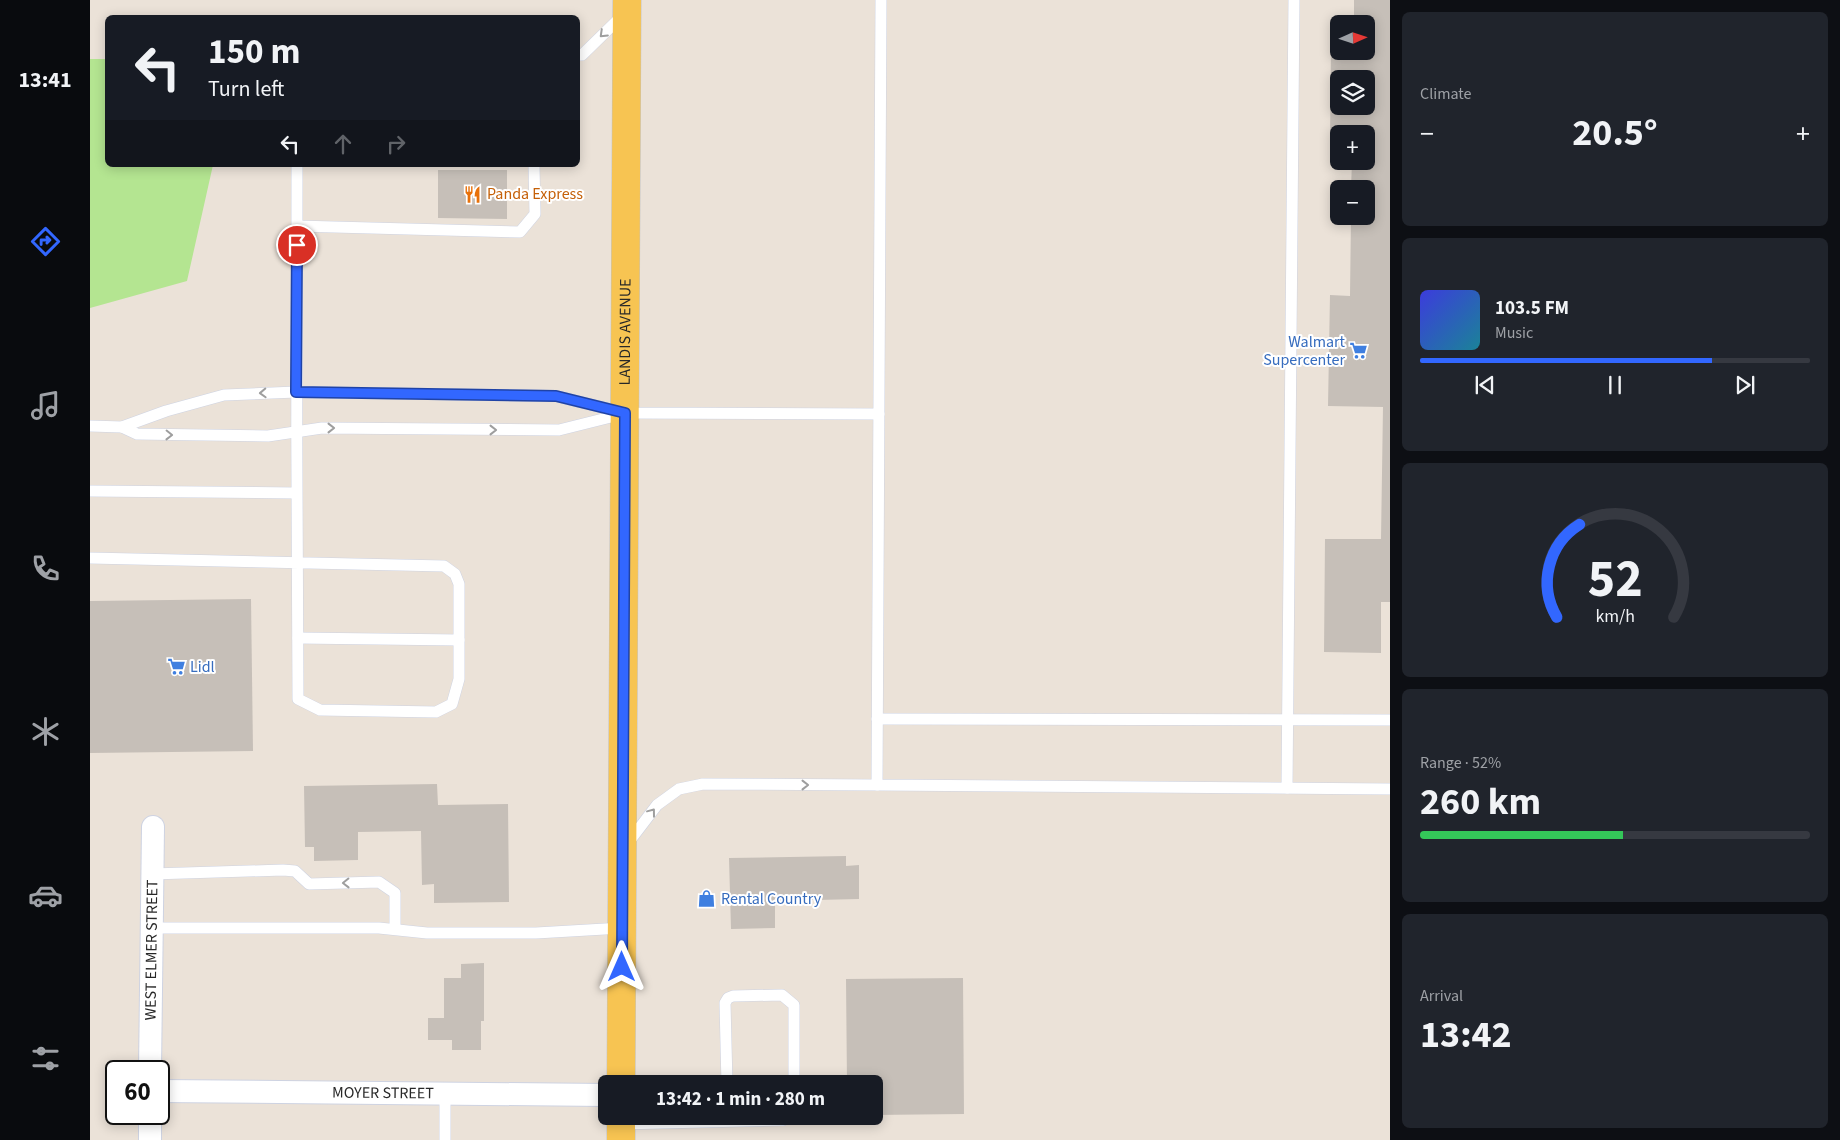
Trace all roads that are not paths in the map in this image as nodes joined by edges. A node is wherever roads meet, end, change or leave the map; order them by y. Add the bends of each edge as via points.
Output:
1 (882, 0) edge
2 (1294, 0) edge
3 (627, 6) edge
4 (580, 55) edge
5 (297, 167) edge
6 (534, 167) edge
7 (297, 226) junction
8 (296, 392) junction
9 (625, 413) junction
10 (879, 414) junction
11 (90, 426) edge
12 (122, 427) junction
13 (296, 433) junction
14 (90, 491) edge
15 (296, 493) junction
16 (90, 558) edge
17 (297, 562) junction
18 (298, 638) junction
19 (459, 640) junction
20 (877, 719) junction
21 (1288, 720) junction
22 (1390, 720) edge
23 (877, 785) junction
24 (1287, 788) junction
25 (1390, 789) edge
26 (153, 827) dead end
27 (622, 851) junction
28 (152, 874) junction
29 (152, 928) junction
30 (622, 928) junction
31 (396, 929) junction
32 (150, 1060) edge
33 (621, 1075) edge
34 (727, 1075) edge
35 (794, 1075) edge
36 (170, 1091) edge
37 (445, 1095) junction
38 (598, 1095) edge
39 (150, 1125) edge
40 (648, 1125) edge
41 (621, 1127) edge
42 (150, 1140) edge
43 (445, 1140) edge

1 - 10 lane
2 - 21 lane
3 -> 4 lane
3 - 9 main road, LANDIS AVENUE
5 - 7 lane
6 - 7 lane via 535,214 520,232
7 - 8 lane
8 - 9 lane via 556,396
8 -> 12 lane via 224,395
8 - 13 lane
9 - 10 lane
13 -> 9 lane via 322,428 559,430
9 - 27 main road, LANDIS AVENUE
10 - 20 lane
11 - 12 lane
12 -> 13 lane via 138,434 268,436
13 - 15 lane
14 - 15 lane
15 - 17 lane
16 - 17 lane
17 - 18 lane
17 - 19 lane via 444,566 455,574 459,584
18 - 19 lane
18 - 19 lane via 298,699 320,710 436,712 452,704 459,679
20 - 21 lane
20 - 23 lane
21 - 22 lane
21 - 24 lane
23 - 24 lane
27 -> 23 lane via 657,805 679,789 703,784
24 - 25 lane
26 - 28 street, WEST ELMER STREET
27 - 30 main road, LANDIS AVENUE
28 - 29 street, WEST ELMER STREET
31 -> 28 lane via 395,893 379,882 313,884 295,872 283,870
29 - 31 lane
29 - 32 street, WEST ELMER STREET
30 - 31 lane via 536,933 426,933
30 - 33 main road, LANDIS AVENUE
34 - 35 lane via 725,1004 728,998 782,995 794,1005
36 - 37 street, MOYER STREET
37 - 38 street, MOYER STREET
37 - 43 lane
39 - 42 street
40 - 41 lane

